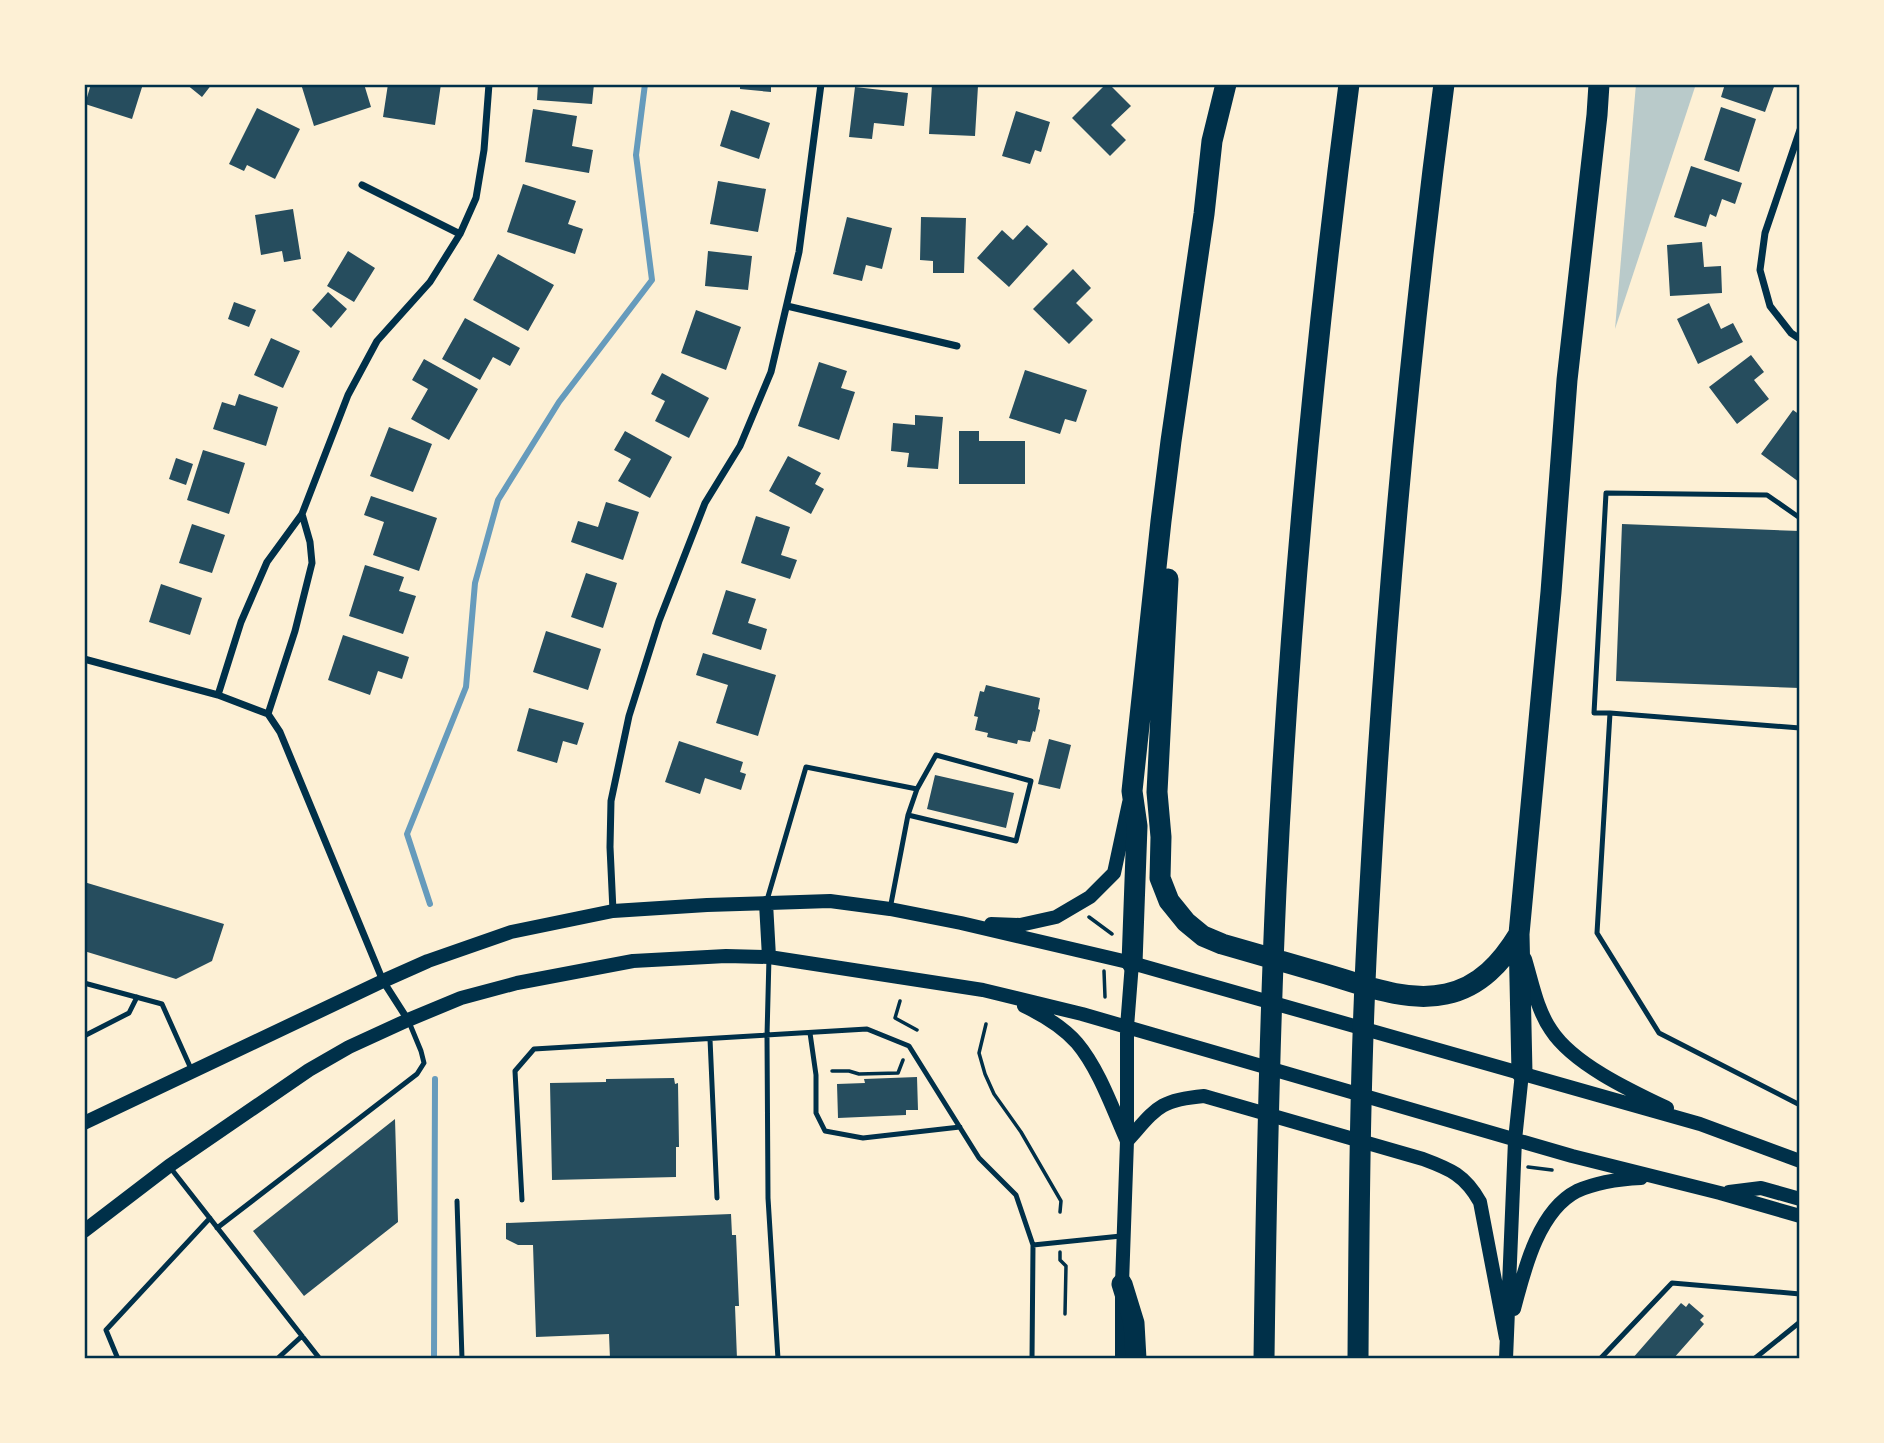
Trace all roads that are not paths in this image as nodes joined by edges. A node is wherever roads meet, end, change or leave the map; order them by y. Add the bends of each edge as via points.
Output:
1 (489, 84) edge
2 (821, 84) edge
3 (1226, 84) edge
4 (1349, 84) edge
5 (1444, 84) edge
6 (1599, 84) edge
7 (1800, 130) edge
8 (362, 185) dead end
9 (460, 234) junction
10 (787, 306) junction
11 (1800, 339) edge
12 (957, 346) dead end
13 (302, 514) junction
14 (1800, 518) edge
15 (1161, 521) junction
16 (84, 659) edge
17 (218, 695) junction
18 (1610, 713) junction
19 (268, 714) junction
20 (1800, 728) edge
21 (917, 789) junction
22 (1132, 791) junction
23 (908, 815) junction
24 (766, 903) junction
25 (890, 909) junction
26 (613, 911) junction
27 (961, 923) junction
28 (1518, 934) junction
29 (769, 957) junction
30 (1132, 963) junction
31 (383, 981) junction
32 (84, 983) edge
33 (983, 990) junction
34 (136, 997) junction
35 (408, 1020) junction
36 (1127, 1027) junction
37 (810, 1033) junction
38 (84, 1036) edge
39 (767, 1036) junction
40 (709, 1039) junction
41 (192, 1071) junction
42 (1522, 1073) junction
43 (1800, 1105) edge
44 (84, 1123) edge
45 (1700, 1124) junction
46 (960, 1127) junction
47 (1515, 1140) junction
48 (1127, 1141) junction
49 (1800, 1161) edge
50 (169, 1166) junction
51 (1677, 1183) junction
52 (1720, 1194) junction
53 (717, 1198) dead end
54 (1800, 1199) edge
55 (522, 1200) dead end
56 (457, 1201) dead end
57 (1800, 1216) edge
58 (210, 1218) junction
59 (217, 1228) junction
60 (84, 1231) edge
61 (1123, 1236) junction
62 (1033, 1245) junction
63 (1122, 1284) junction
64 (1800, 1294) edge
65 (1800, 1322) edge
66 (302, 1336) junction
67 (1506, 1338) junction
68 (118, 1359) edge
69 (277, 1359) edge
70 (320, 1359) edge
71 (462, 1359) edge
72 (778, 1359) edge
73 (1032, 1359) edge
74 (1122, 1359) edge
75 (1136, 1359) edge
76 (1264, 1359) edge
77 (1357, 1359) edge
78 (1506, 1359) edge
79 (1600, 1359) edge
80 (1754, 1359) edge

1 - 9 street via 476,198
2 - 10 street via 799,252
3 - 15 highway via 1212,142
4 - 76 highway via 1304,487 1286,716 1276,891
5 - 77 highway via 1419,285 1386,642 1368,906
6 - 28 highway via 1567,380
7 - 11 street via 1765,233 1760,270 1770,306
8 - 9 street
9 - 13 street via 430,282 377,341 348,395
10 - 12 street
10 - 26 street via 771,372 740,446 705,503 659,621 629,716 611,801
13 - 17 street via 267,562 241,622
13 - 19 street via 312,563
14 - 18 lane via 1767,495 1606,493 1594,713
15 - 22 highway
15 - 28 highway via 1169,564 1157,792 1160,878 1169,901 1186,922 1222,944 1392,993 1423,996 1446,994 1489,973
16 - 17 street
17 - 19 street
18 - 20 lane
18 - 43 lane via 1598,933 1659,1033
19 - 31 street via 280,732
21 - 23 lane
21 - 23 lane via 936,755 1031,781 1016,841
21 - 24 lane via 806,767
22 - 27 main road via 1114,873 1090,897 1056,918 1020,925
22 - 30 highway via 1137,826
23 - 25 lane
24 - 25 main road via 831,901
24 - 26 main road
24 - 29 main road
25 - 27 main road
26 - 31 main road via 511,932
27 - 30 main road
28 - 42 highway
28 - 45 main road via 1550,1030 1577,1058
29 - 33 main road
29 - 35 main road via 634,961 517,983 461,998
29 - 39 lane
30 - 36 main road
30 - 42 main road
31 - 35 street
31 - 41 main road
32 - 34 lane
33 - 36 main road
33 - 48 main road via 1046,1017 1077,1043 1100,1080
34 - 38 lane via 129,1013
34 - 41 lane via 162,1004
35 - 50 main road via 309,1070
35 - 59 lane via 424,1063 417,1074
36 - 47 main road
36 - 48 main road
37 - 39 lane
37 - 46 lane via 867,1029 909,1046
37 - 46 lane via 816,1113 825,1131 863,1138
39 - 40 lane
39 - 72 lane via 768,1198
40 - 53 lane
40 - 55 lane via 534,1049 515,1071
41 - 44 main road
42 - 45 main road
42 - 47 main road
45 - 49 main road
46 - 62 lane via 979,1158 1016,1195
47 - 51 main road
47 - 67 main road
48 - 61 main road
48 - 67 main road via 1166,1103 1204,1096 1443,1167 1463,1179 1480,1202
50 - 58 lane
50 - 60 main road
51 - 52 main road
51 - 67 main road via 1643,1178 1599,1183 1575,1192 1554,1210 1528,1257
52 - 54 main road via 1761,1188
52 - 57 main road
56 - 71 lane
58 - 59 lane
58 - 68 lane via 106,1330
59 - 66 lane
61 - 62 lane
61 - 63 main road
62 - 73 lane
63 - 74 main road
63 - 75 highway via 1134,1323
64 - 79 lane via 1672,1283
65 - 80 lane
66 - 69 lane
66 - 70 lane
67 - 78 main road

